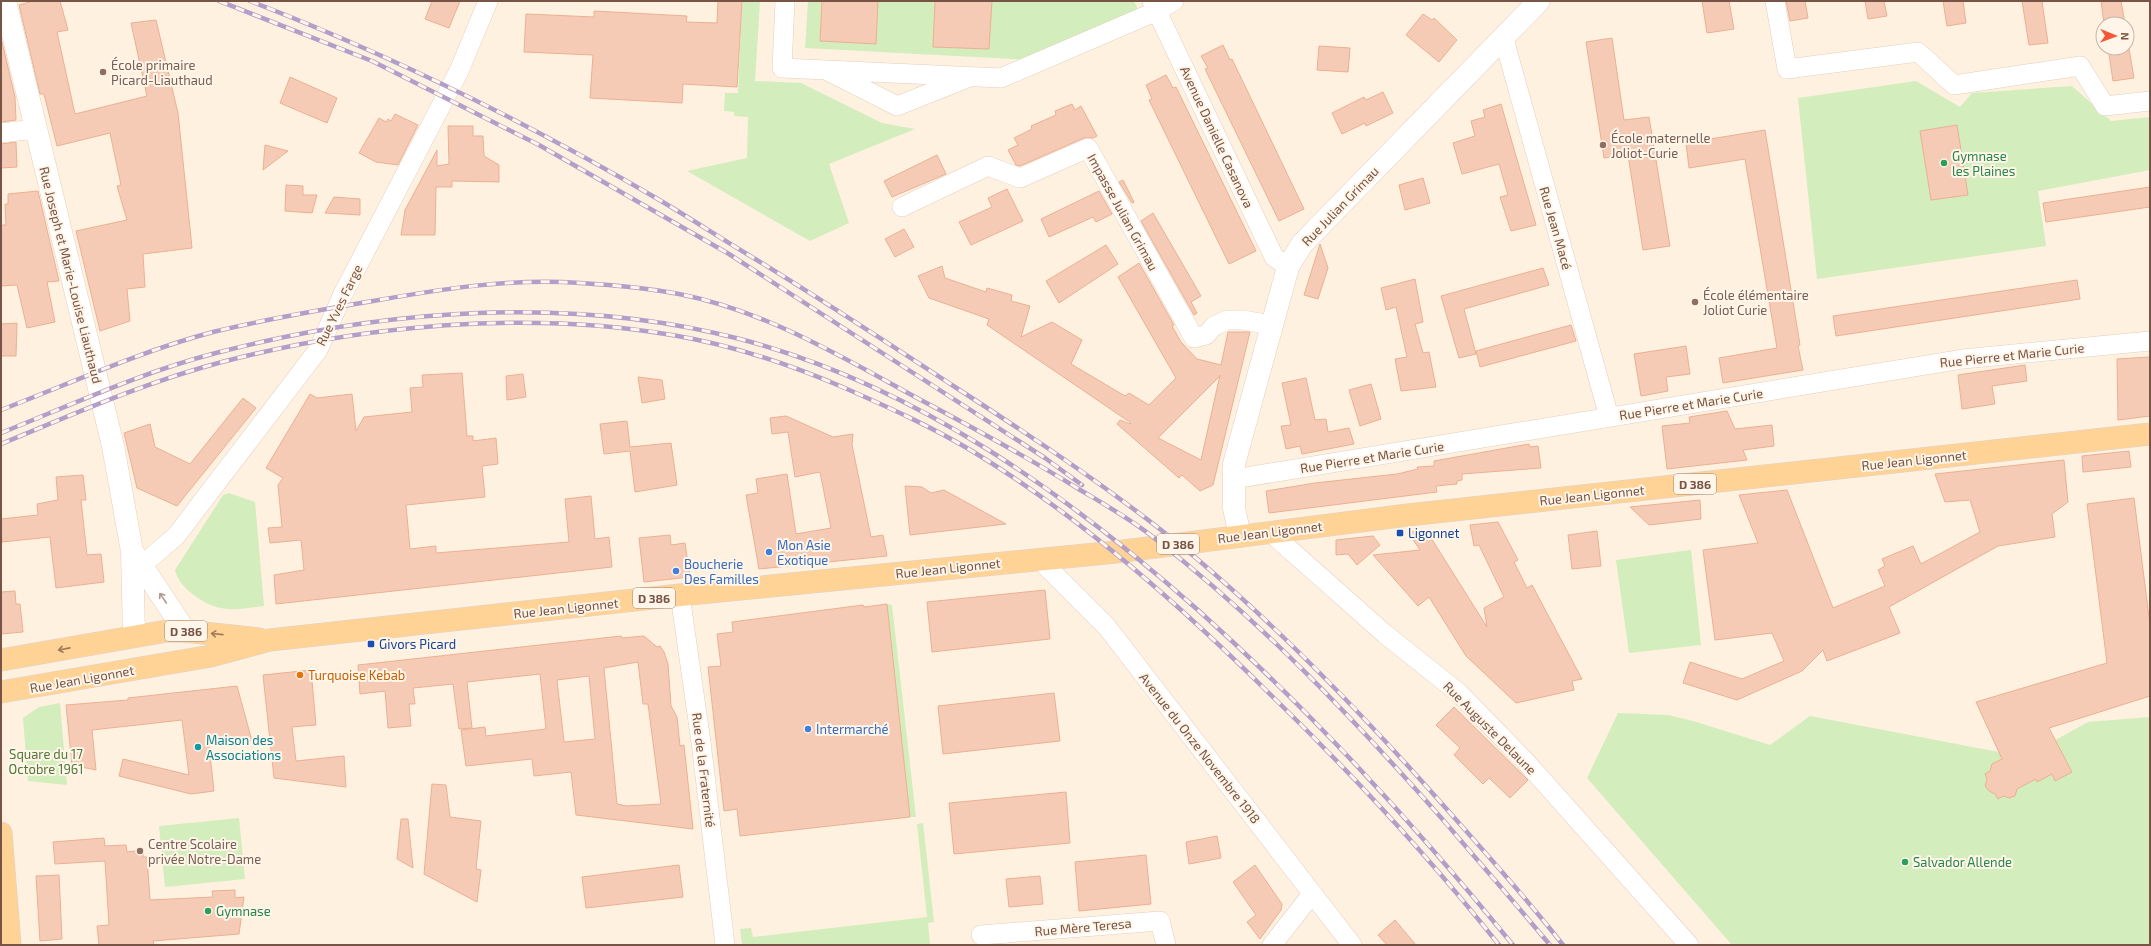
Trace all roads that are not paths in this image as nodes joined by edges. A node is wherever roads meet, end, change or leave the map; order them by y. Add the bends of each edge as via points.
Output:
1 (5, 1) edge
2 (488, 1) edge
3 (785, 1) edge
4 (1174, 1) edge
5 (1539, 1) edge
6 (1775, 1) edge
7 (1154, 6) edge
8 (1504, 39) junction
9 (826, 70) junction
10 (970, 77) junction
11 (2150, 101) edge
12 (36, 129) junction
13 (1, 133) edge
14 (902, 207) dead end
15 (1288, 267) junction
16 (1273, 325) junction
17 (2150, 341) edge
18 (1609, 417) junction
19 (2150, 434) edge
20 (1234, 479) junction
21 (1270, 532) junction
22 (1240, 536) junction
23 (1039, 559) junction
24 (135, 562) junction
25 (680, 595) junction
26 (185, 631) junction
27 (134, 635) junction
28 (270, 640) junction
29 (1, 660) edge
30 (163, 665) junction
31 (1, 692) edge
32 (1, 833) edge
33 (1312, 894) junction
34 (981, 935) dead end
35 (10, 945) edge
36 (725, 945) edge
37 (1166, 945) edge
38 (1272, 945) edge
39 (1352, 945) edge
40 (1689, 945) edge

1 - 12 main road, Rue Joseph et Marie-Louise Liauthaud
2 - 24 street, Rue Yves Farge via 460,71 346,287 318,350 176,536
3 - 9 street via 782,68
4 - 7 street
5 - 8 main road, Rue Julian Grimau
6 - 11 street via 1787,69 1918,52 1954,85 2080,66 2105,106
7 - 10 street via 1001,78
7 - 15 street, Avenue Danielle Casanova via 1274,256
8 - 15 main road, Rue Julian Grimau via 1302,244
8 - 18 street, Rue Jean Macé
9 - 10 street
9 - 10 street via 897,106
12 - 13 street
12 - 24 main road, Rue Joseph et Marie-Louise Liauthaud via 113,446
14 - 16 street, Impasse Julian Grimau via 988,166 1020,178 1088,148 1194,338 1206,335 1214,326 1227,320
15 - 16 main road, Rue Julian Grimau
16 - 20 main road, Rue Julian Grimau via 1234,464
17 - 18 street, Rue Pierre et Marie Curie via 1964,359
18 - 20 street, Rue Pierre et Marie Curie
19 - 21 main road, Rue Jean Ligonnet / D 386
20 - 22 main road, Rue Julian Grimau via 1234,508
21 - 22 main road, Rue Jean Ligonnet / D 386
21 - 40 street, Rue Auguste Delaune via 1385,634 1459,693 1527,763
22 - 23 main road, Rue Jean Ligonnet / D 386
23 - 25 main road, Rue Jean Ligonnet / D 386
23 - 33 street, Avenue du Onze Novembre 1918 via 1107,627
26 -> 24 main road, Rue Joseph et Marie-Louise Liauthaud
24 - 27 main road, Rue Joseph et Marie-Louise Liauthaud
25 - 28 main road, Rue Jean Ligonnet / D 386
25 - 36 street, Rue de la Fraternité via 701,742
26 - 27 main road, Rue Jean Ligonnet / D 386 via 166,630
28 -> 26 main road, Rue Jean Ligonnet / D 386
26 - 30 main road, D 386
27 -> 29 main road, Rue Jean Ligonnet / D 386
27 - 30 main road, D 386
28 - 30 main road, Rue Jean Ligonnet / D 386 via 211,656
30 - 31 main road, Rue Jean Ligonnet / D 386
32 - 35 main road
33 - 38 street
33 - 39 street, Avenue du Onze Novembre 1918
34 - 37 street, Rue Mère Teresa via 1160,921

